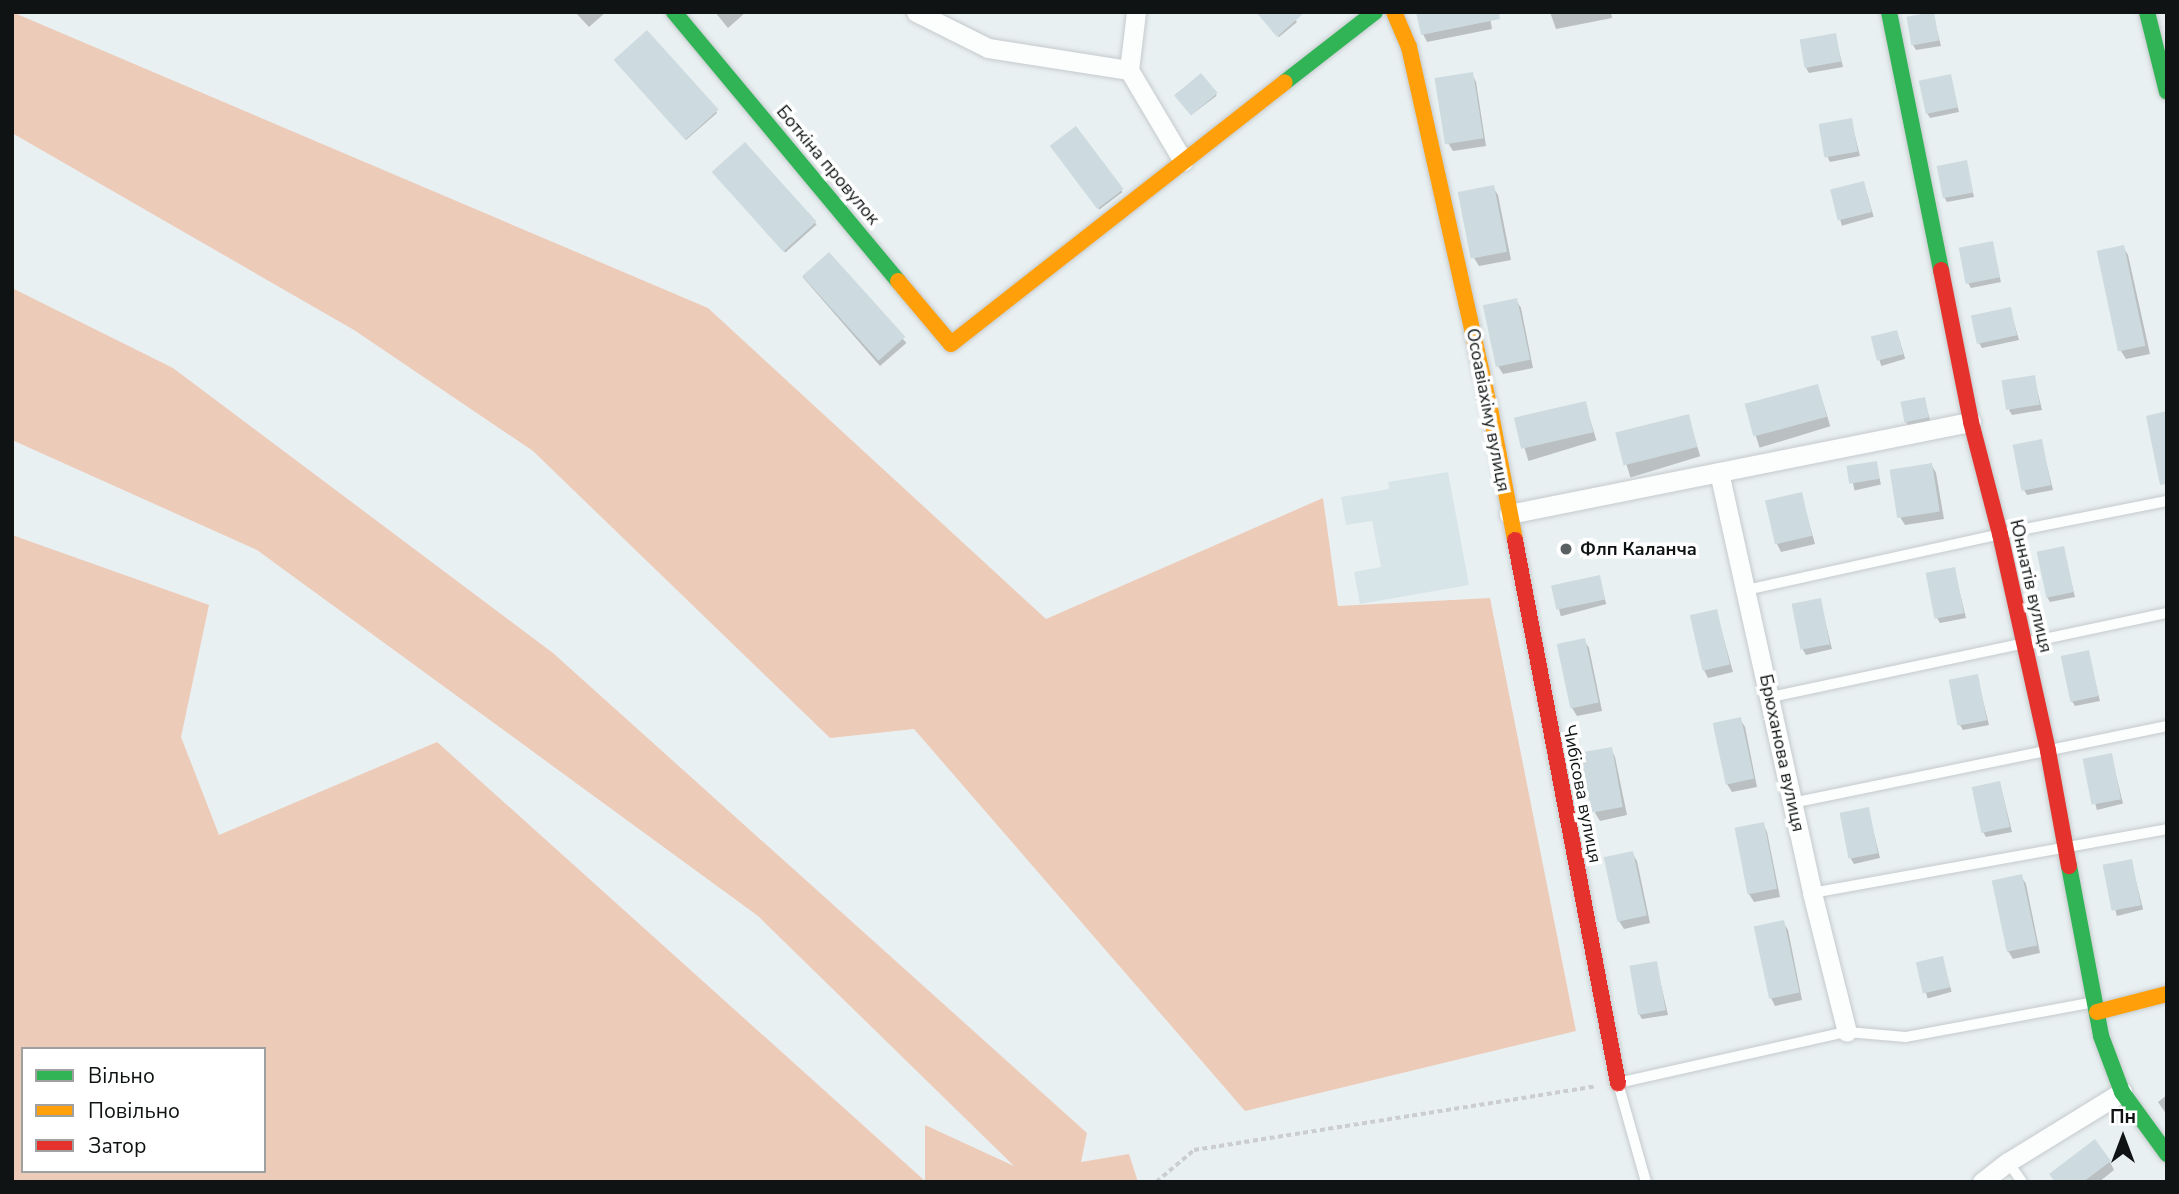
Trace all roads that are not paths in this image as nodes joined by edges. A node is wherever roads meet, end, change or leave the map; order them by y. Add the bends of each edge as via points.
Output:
1 (674, 12) edge
2 (916, 12) edge
3 (1136, 12) edge
4 (1375, 12) edge
5 (1394, 12) edge
6 (1889, 12) edge
7 (2147, 12) edge
8 (1129, 70) junction
9 (2167, 92) edge
10 (1184, 161) junction
11 (1971, 422) junction
12 (1719, 472) junction
13 (2167, 501) edge
14 (1509, 514) junction
15 (2000, 534) junction
16 (1746, 590) junction
17 (2167, 613) edge
18 (2024, 642) junction
19 (1771, 697) junction
20 (2167, 726) edge
21 (2048, 751) junction
22 (1793, 803) junction
23 (2167, 829) edge
24 (2065, 849) junction
25 (1812, 892) junction
26 (2167, 993) edge
27 (2096, 1007) junction
28 (1847, 1032) junction
29 (1618, 1083) junction
30 (2122, 1092) junction
31 (2167, 1154) edge
32 (2008, 1162) junction
33 (1646, 1182) edge
34 (1982, 1182) edge
35 (2022, 1182) edge

1 - 10 street, Боткіна провулок via 951,344
2 - 8 street via 988,48
3 - 8 street
4 - 10 street
5 - 14 street, Осоавіахіму вулиця via 1412,61
6 - 11 street, Юннатів вулиця
7 - 9 street
8 - 10 street
11 - 12 street, Осоавіахіму вулиця
11 - 15 street, Юннатів вулиця
12 - 14 street, Осоавіахіму вулиця
12 - 16 street, Брюханова вулиця
13 - 15 lane
14 - 29 street, Чибісова вулиця
15 - 16 lane
15 - 18 street, Юннатів вулиця
16 - 19 street, Брюханова вулиця
17 - 18 lane
18 - 19 lane
18 - 21 street, Юннатів вулиця
19 - 22 street, Брюханова вулиця
20 - 21 lane
21 - 22 lane
21 - 24 street, Юннатів вулиця
22 - 25 street, Брюханова вулиця
23 - 24 lane
24 - 25 lane
24 - 27 street, Юннатів вулиця
25 - 28 street, Брюханова вулиця
26 - 27 street
27 - 28 lane via 1906,1037
27 - 30 street, Юннатів вулиця via 2107,1059
28 - 29 lane
29 - 33 lane
30 - 31 street, Юннатів вулиця
30 - 32 street
32 - 34 street
32 - 35 lane

